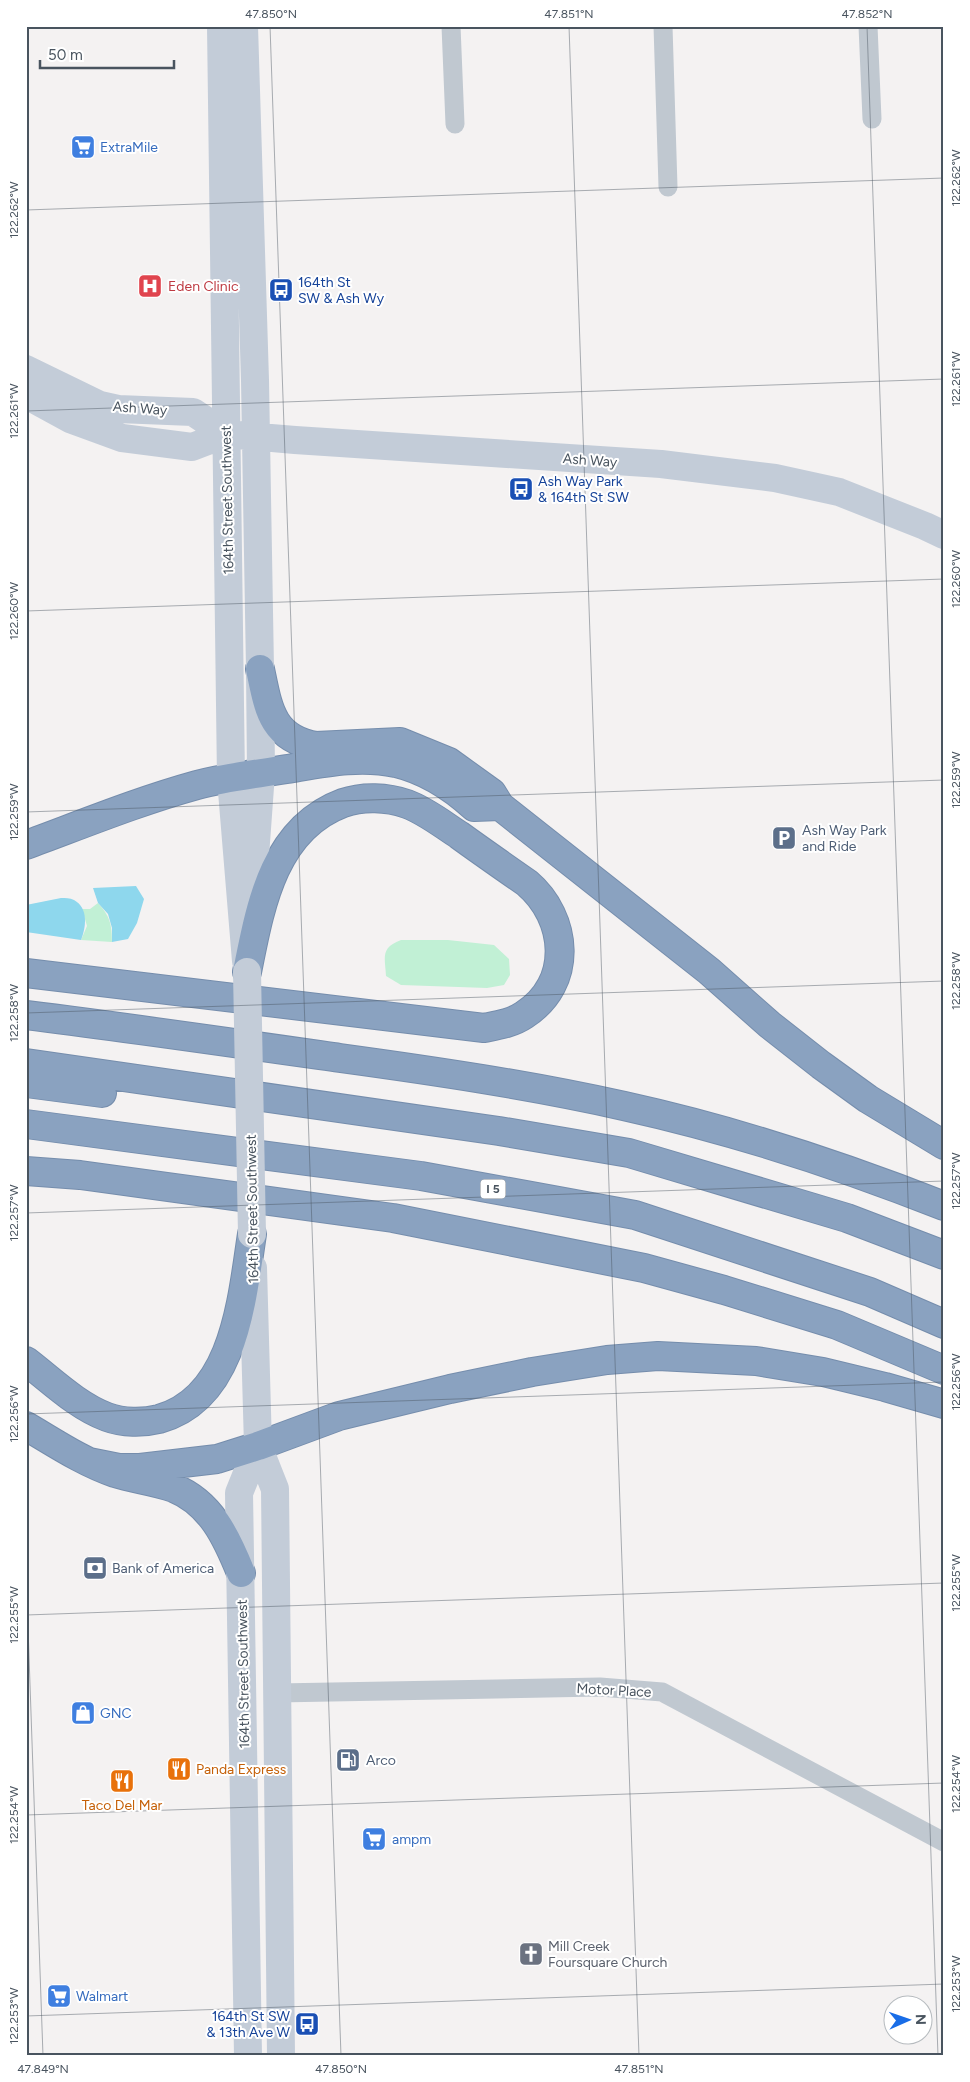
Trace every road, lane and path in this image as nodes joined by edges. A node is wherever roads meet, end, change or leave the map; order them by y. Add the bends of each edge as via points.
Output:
1 (220, 26) edge
2 (244, 26) edge
3 (451, 26) edge
4 (663, 26) edge
5 (868, 26) edge
6 (872, 119) dead end
7 (455, 124) dead end
8 (668, 187) dead end
9 (26, 369) edge
10 (26, 395) edge
11 (226, 434) junction
12 (256, 437) junction
13 (944, 535) edge
14 (260, 668) junction
15 (261, 773) junction
16 (231, 779) junction
17 (500, 806) junction
18 (26, 845) edge
19 (26, 972) edge
20 (247, 972) junction
21 (26, 1015) edge
22 (26, 1063) edge
23 (26, 1083) edge
24 (26, 1124) edge
25 (944, 1146) edge
26 (26, 1171) edge
27 (944, 1206) edge
28 (252, 1234) junction
29 (944, 1254) edge
30 (944, 1271) edge
31 (944, 1324) edge
32 (26, 1361) edge
33 (944, 1370) edge
34 (944, 1404) edge
35 (26, 1426) edge
36 (258, 1446) junction
37 (89, 1462) junction
38 (241, 1573) junction
39 (277, 1693) junction
40 (944, 1842) edge
41 (248, 2056) edge
42 (281, 2056) edge

1 - 11 main road, 164th Street Southwest
2 - 12 main road, 164th Street Southwest
3 - 7 street
4 - 8 street
5 - 6 street
9 - 11 main road, Ash Way via 100,405 193,412
10 - 11 main road, Ash Way via 70,420 122,438 192,446
11 - 12 main road, Ash Way
11 - 16 main road, 164th Street Southwest
12 - 13 main road, Ash Way via 661,464 775,478 840,492
12 - 14 main road, 164th Street Southwest
14 - 15 main road, 164th Street Southwest
14 - 17 highway via 268,708 288,736 316,746 400,742 449,762 492,793
15 - 16 highway
15 - 17 highway via 363,759 396,763 454,790 474,807
15 - 20 main road, 164th Street Southwest
16 - 18 highway via 199,784
16 - 20 main road, 164th Street Southwest
17 - 25 highway via 709,971 821,1065 868,1099
19 - 20 highway via 484,1028 509,1023 535,1006 555,975 560,944 558,928 549,906 527,883 426,813 388,799 368,798 330,808 313,818 284,851 266,894
20 - 28 main road, 164th Street Southwest, bridge
21 - 27 highway via 451,1074 615,1104 797,1152
22 - 29 highway via 499,1130 628,1153 847,1218
23 - 30 highway via 488,1143 658,1176 814,1221
24 - 31 highway, I 5 via 421,1176 634,1215 870,1292
26 - 33 highway via 80,1175 393,1218 644,1268 837,1325
28 - 32 highway via 243,1291 223,1364 204,1391 179,1412 141,1421 107,1417 86,1407
28 - 36 main road, 164th Street Southwest
34 - 36 highway via 850,1378 766,1362 658,1356 542,1370 450,1389 339,1416
35 - 37 highway
36 - 37 highway via 217,1459 140,1468
36 - 38 main road, 164th Street Southwest via 239,1493
36 - 39 main road, 164th Street Southwest via 275,1489
37 - 38 highway via 115,1473 173,1488 204,1507 226,1539
38 - 41 main road, 164th Street Southwest
39 - 40 street, Motor Place via 600,1687 662,1692
39 - 42 main road, 164th Street Southwest

